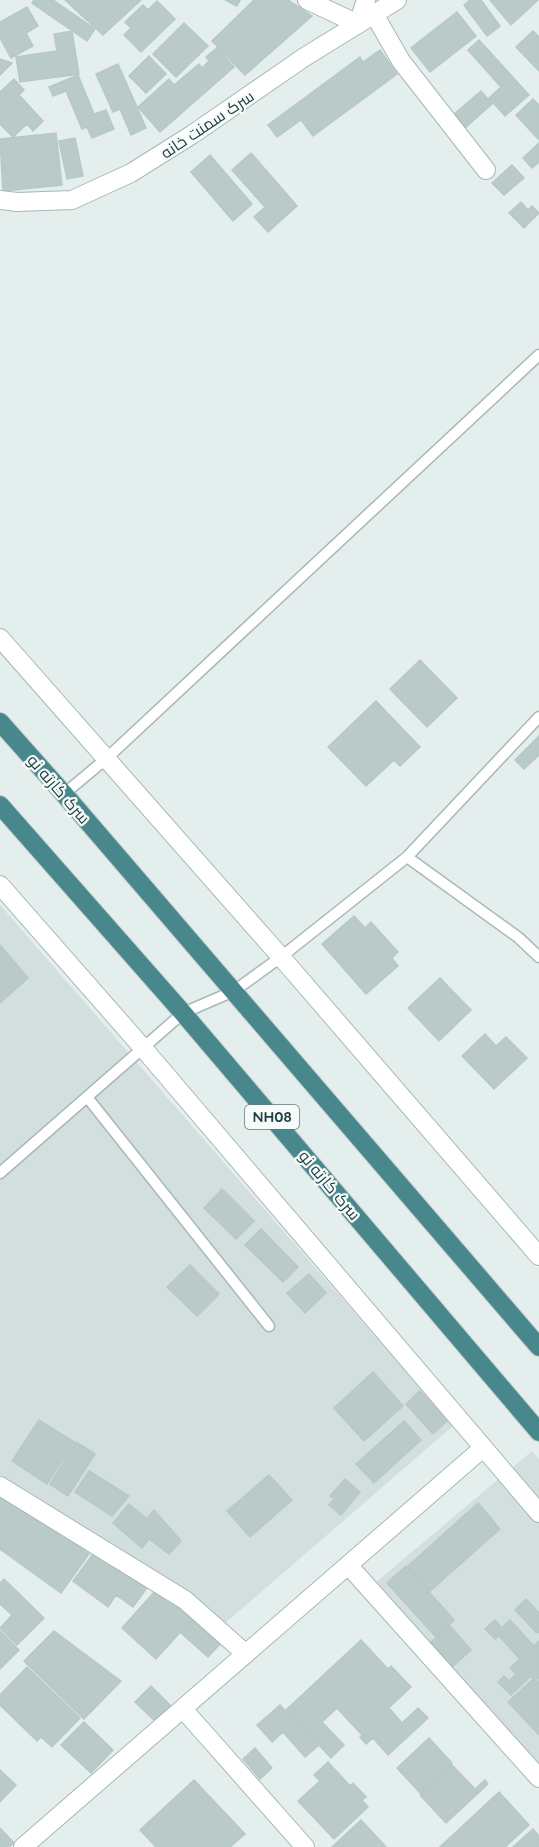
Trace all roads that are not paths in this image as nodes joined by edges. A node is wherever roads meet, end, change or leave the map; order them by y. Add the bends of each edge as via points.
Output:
1 (307, 0) edge
2 (397, 0) edge
3 (370, 7) edge
4 (358, 24) junction
5 (486, 170) dead end
6 (0, 200) edge
7 (539, 355) edge
8 (0, 638) edge
9 (539, 717) edge
10 (0, 722) edge
11 (107, 758) junction
12 (64, 794) junction
13 (0, 805) edge
14 (407, 857) junction
15 (0, 885) edge
16 (281, 957) junction
17 (539, 957) edge
18 (234, 991) junction
19 (183, 1012) junction
20 (143, 1048) junction
21 (87, 1097) junction
22 (0, 1173) edge
23 (539, 1256) edge
24 (269, 1326) dead end
25 (539, 1347) edge
26 (539, 1432) edge
27 (483, 1448) junction
28 (0, 1486) edge
29 (539, 1513) edge
30 (349, 1566) junction
31 (246, 1654) junction
32 (183, 1709) junction
33 (539, 1778) edge
34 (30, 1845) edge
35 (305, 1847) edge

1 - 4 street
2 - 3 street, سرک سمنت خانه
3 - 4 street, سرک سمنت خانه
3 - 5 street via 401,61
4 - 6 street, سرک سمنت خانه via 131,173 72,200
7 - 11 lane
8 - 11 street
9 - 14 lane
10 - 12 highway, سرک کارته نو / NH08
11 - 12 lane
11 - 16 street
12 - 18 highway, سرک کارته نو / NH08
13 - 19 highway, سرک کارته نو / NH08
14 - 16 lane
14 - 17 lane via 519,938
15 - 20 street
16 - 18 lane
16 - 23 street
18 - 19 lane
18 - 25 highway, سرک کارته نو / NH08
19 - 20 lane
19 - 26 highway, سرک کارته نو / NH08
20 - 21 lane
20 - 27 street
21 - 22 lane
21 - 24 lane
27 - 29 street
27 - 30 street
28 - 31 street via 184,1600
30 - 31 street
30 - 33 street
31 - 32 street
32 - 34 street
32 - 35 street

